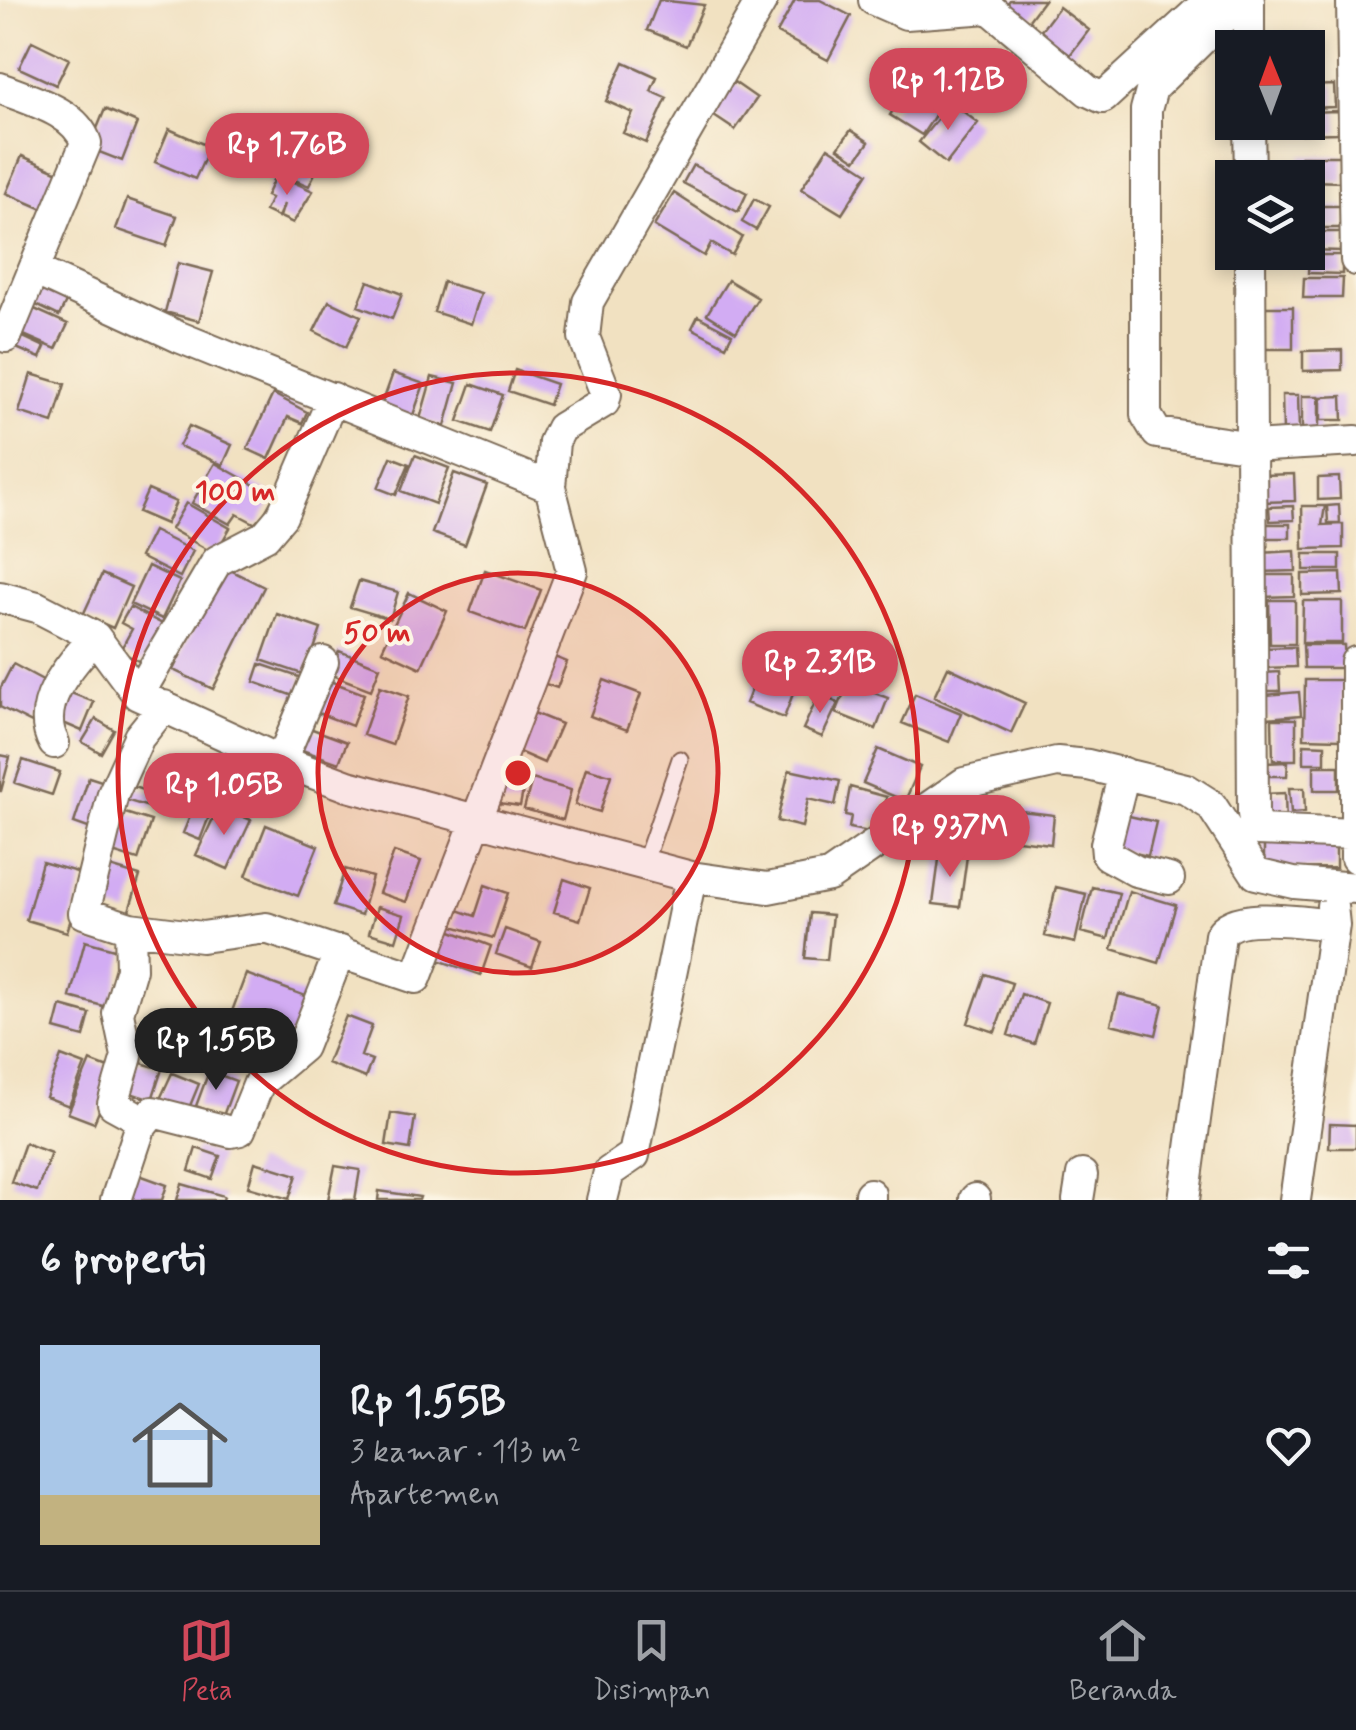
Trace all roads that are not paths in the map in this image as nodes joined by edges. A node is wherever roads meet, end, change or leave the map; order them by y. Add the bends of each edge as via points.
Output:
1 (762, 0) edge
2 (874, 0) edge
3 (1210, 0) edge
4 (1245, 0) edge
5 (1352, 0) edge
6 (1248, 30) edge
7 (0, 88) edge
8 (1356, 260) edge
9 (34, 270) junction
10 (1250, 270) edge
11 (6, 337) dead end
12 (333, 398) junction
13 (1356, 441) edge
14 (1252, 447) junction
15 (550, 487) junction
16 (0, 597) edge
17 (95, 638) junction
18 (323, 662) dead end
19 (1356, 662) edge
20 (151, 700) junction
21 (54, 743) dead end
22 (680, 760) dead end
23 (282, 761) junction
24 (1124, 773) junction
25 (477, 820) junction
26 (1355, 846) edge
27 (644, 864) junction
28 (691, 877) junction
29 (1169, 879) dead end
30 (1343, 887) edge
31 (1334, 925) junction
32 (130, 928) junction
33 (340, 951) junction
34 (144, 1121) junction
35 (116, 1200) edge
36 (602, 1200) edge
37 (1184, 1200) edge
38 (1295, 1200) edge

1 - 15 street via 588,302 584,337 606,394 604,402 561,428
2 - 3 street via 906,14 990,8 1103,98
4 - 6 street
4 - 14 street via 1152,88 1146,110 1146,416 1157,434
5 - 8 street
7 - 9 street via 65,116 82,129 86,143
9 - 11 street
9 - 12 street
10 - 14 street
12 - 15 street
12 - 20 street via 282,516 265,536 217,561
13 - 14 street
14 - 26 street via 1256,830
15 - 25 street via 572,571
16 - 17 street via 37,606
17 - 20 street
17 - 21 street via 72,662 52,700 46,718
18 - 23 street
19 - 26 street
20 - 23 street
20 - 32 street via 113,794 84,909
22 - 27 lane
23 - 25 street
24 - 28 street via 1056,762 964,783 829,876 768,888
24 - 29 street via 1107,855
24 - 30 street via 1186,789 1211,805 1256,874
25 - 27 street
25 - 33 street via 416,978
27 - 28 street
28 - 36 street via 634,1155 609,1172
30 - 31 street
31 - 37 street via 1245,920 1220,935
31 - 38 street
32 - 33 street via 202,937 266,928
32 - 34 street via 131,968 118,1014 127,1056 114,1104
33 - 34 street via 302,1046 259,1083 240,1130 164,1112
34 - 35 street

